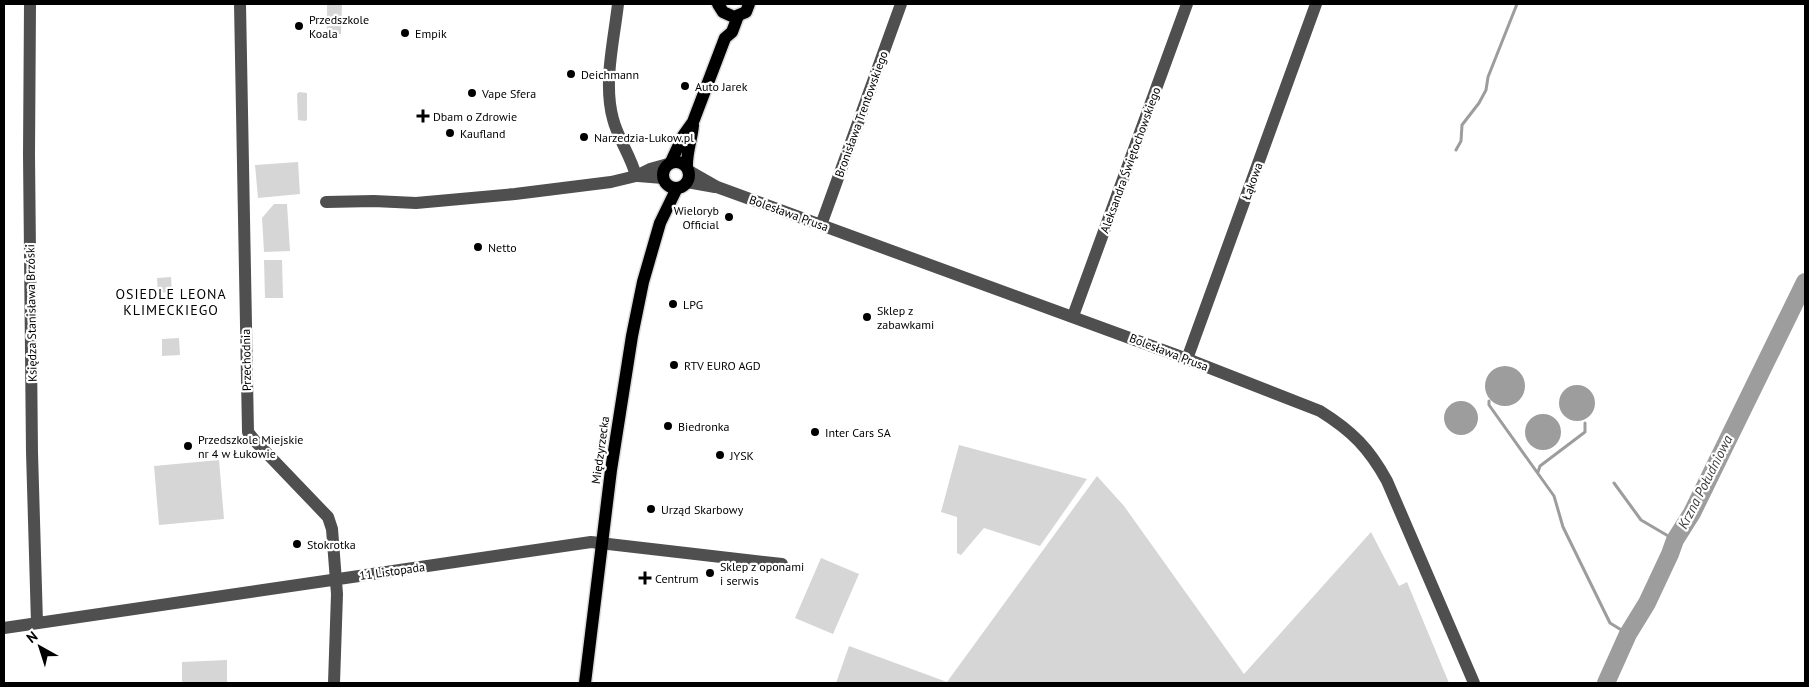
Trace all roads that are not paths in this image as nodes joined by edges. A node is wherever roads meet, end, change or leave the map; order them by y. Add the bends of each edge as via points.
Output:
1 (30, 4) edge
2 (240, 4) edge
3 (618, 4) edge
4 (718, 4) edge
5 (750, 4) edge
6 (901, 4) edge
7 (1188, 4) edge
8 (1316, 4) edge
9 (732, 15) junction
10 (693, 122) junction
11 (669, 163) junction
12 (636, 176) junction
13 (685, 177) junction
14 (664, 180) junction
15 (326, 202) dead end
16 (660, 223) junction
17 (821, 225) junction
18 (1073, 316) junction
19 (1188, 359) junction
20 (601, 543) junction
21 (782, 564) dead end
22 (336, 579) junction
23 (37, 623) junction
24 (4, 628) edge
25 (334, 683) edge
26 (585, 683) edge
27 (1474, 683) edge

1 - 23 street, Księdza Stanisława Brzóski via 32,477
2 - 22 street, Przechodnia via 248,432 328,517
3 - 12 street via 610,100 613,120
4 - 9 main road via 720,10
5 - 9 main road, Międzyrzecka via 746,12
6 - 17 street, Bronisława Trentowskiego
7 - 18 street, Aleksandra Świętochowskiego
8 - 19 street, Łąkowa
9 - 10 main road, Międzyrzecka via 732,32 725,38
10 - 11 main road, Międzyrzecka
10 - 13 main road, Międzyrzecka
11 - 12 street
11 - 13 main road via 682,163
11 - 14 main road via 663,170
12 - 14 street
12 - 15 street via 611,182 442,201
13 - 14 main road via 670,186
13 - 16 main road, Międzyrzecka
13 - 17 street, Bolesława Prusa
14 - 16 main road, Międzyrzecka
16 - 20 main road, Międzyrzecka via 632,336
17 - 18 street, Bolesława Prusa
18 - 19 street, Bolesława Prusa
19 - 27 street, Bolesława Prusa via 1320,411 1355,436 1387,481
20 - 21 street, 11 Listopada
20 - 22 street, 11 Listopada
20 - 26 main road, Międzyrzecka
22 - 23 street, 11 Listopada
22 - 25 street, Przechodnia
23 - 24 street, 11 Listopada

